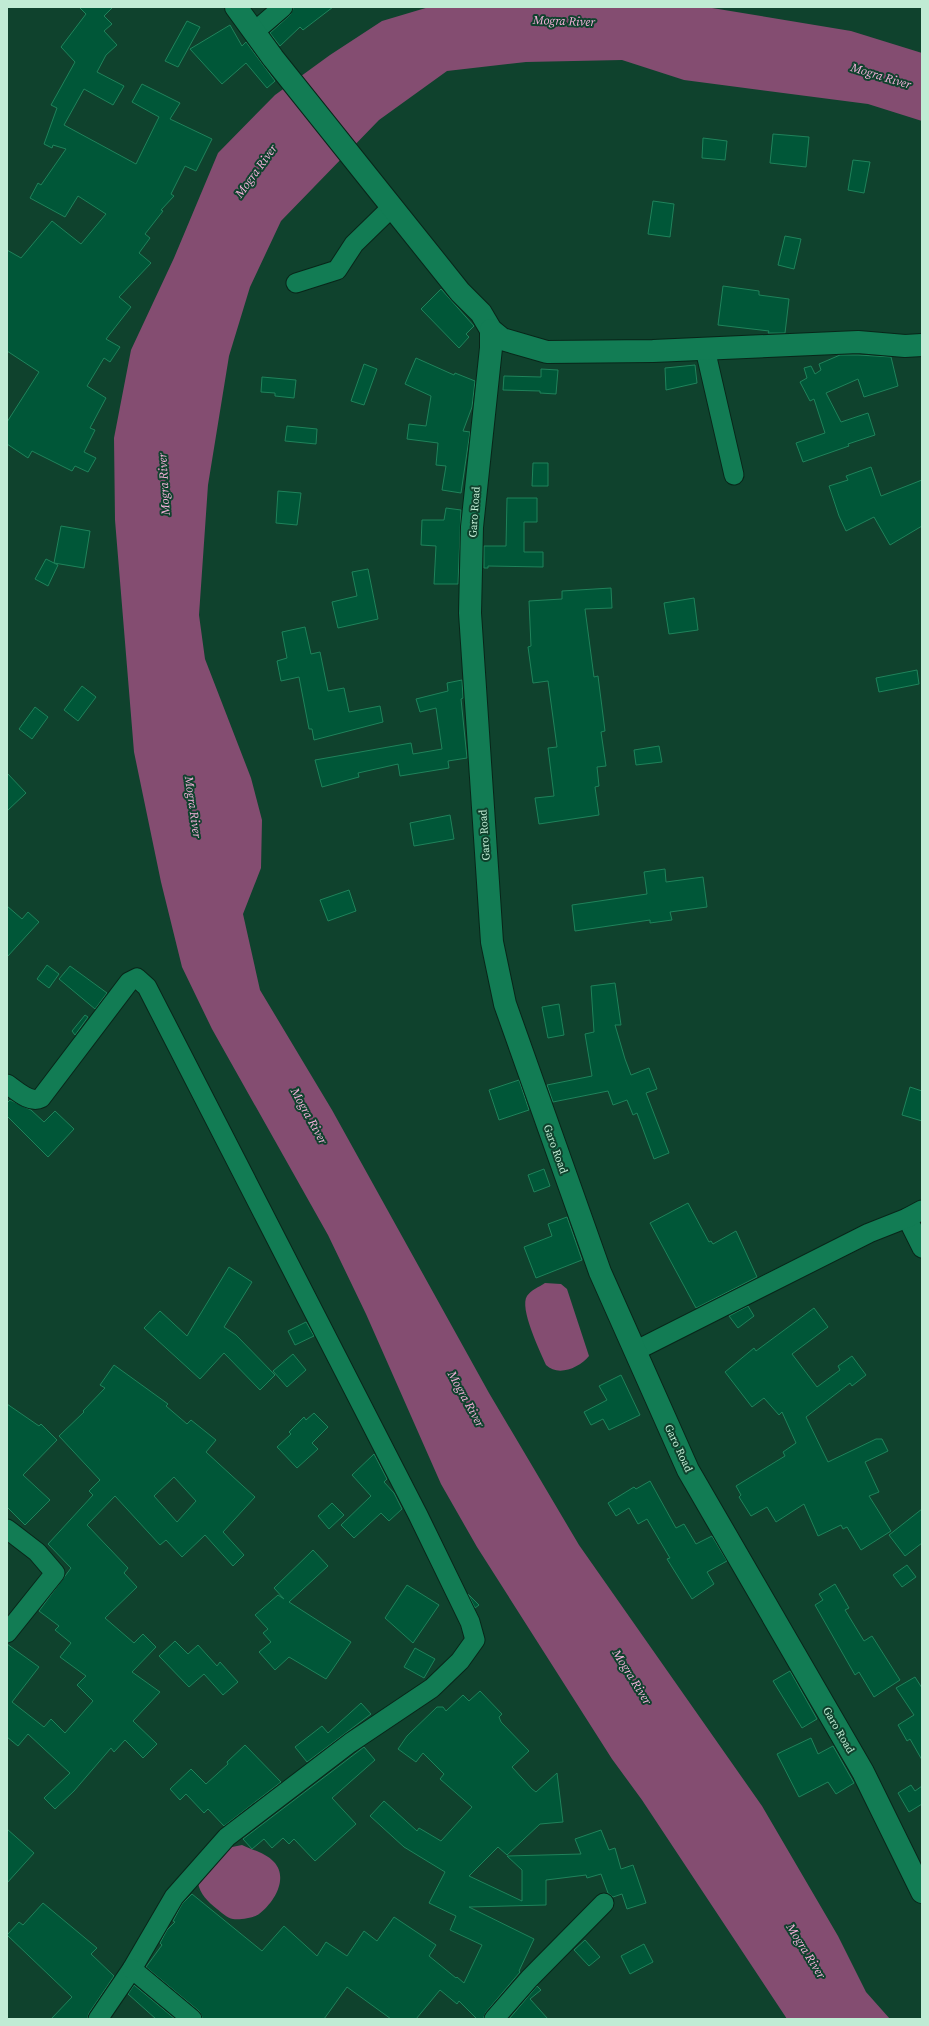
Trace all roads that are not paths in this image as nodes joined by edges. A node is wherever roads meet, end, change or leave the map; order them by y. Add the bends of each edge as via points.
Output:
1 (236, 7) edge
2 (283, 7) edge
3 (254, 32) junction
4 (388, 202) junction
5 (296, 283) dead end
6 (491, 330) junction
7 (922, 345) edge
8 (705, 349) junction
9 (734, 475) dead end
10 (7, 1084) edge
11 (915, 1214) edge
12 (922, 1248) edge
13 (635, 1351) junction
14 (7, 1529) edge
15 (7, 1633) edge
16 (922, 1892) edge
17 (604, 1903) dead end
18 (132, 1969) junction
19 (98, 2019) edge
20 (192, 2019) edge
21 (494, 2019) edge

1 - 3 street
2 - 3 street
3 - 4 street
4 - 5 street via 336,270
4 - 6 street via 460,292 481,313
6 - 8 street via 506,341 547,352
6 - 13 street, Garo Road via 472,526 470,613 492,942 508,1011 600,1272
7 - 8 street via 858,342
8 - 9 street
10 - 18 street via 27,1097 38,1100 41,1098 129,982 137,978 146,987 418,1515 470,1622 475,1640 460,1661 432,1688 350,1743 226,1837 174,1897
11 - 12 street
11 - 13 street via 869,1234
13 - 16 street, Garo Road via 688,1470 863,1772
14 - 15 street via 37,1552 55,1573
17 - 21 street via 528,1979
18 - 19 street
18 - 20 street

